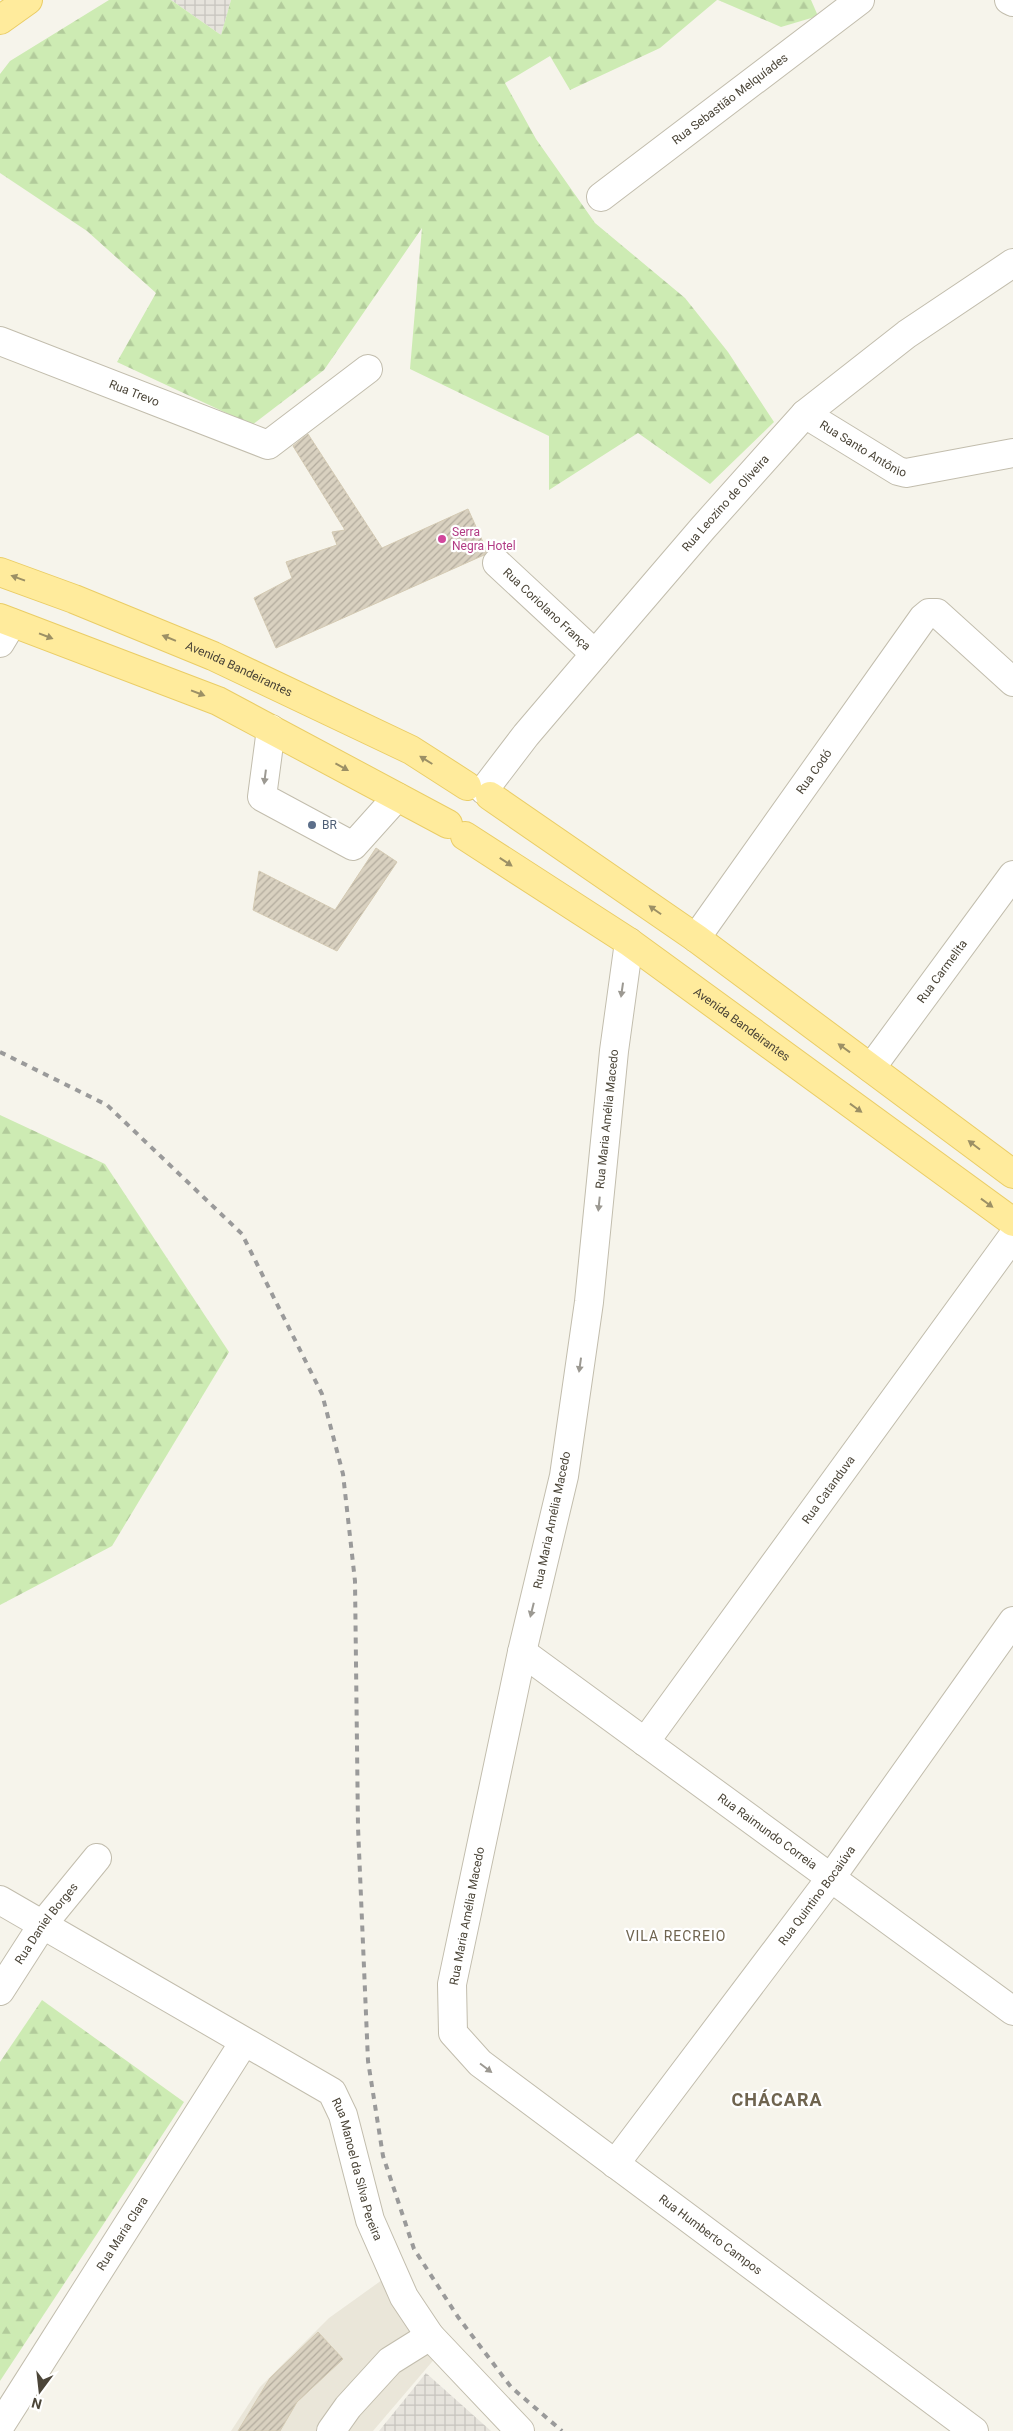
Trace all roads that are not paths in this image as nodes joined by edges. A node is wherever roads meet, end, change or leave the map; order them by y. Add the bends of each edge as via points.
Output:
1 (28, 0) edge
2 (860, 0) edge
3 (1009, 0) edge
4 (1013, 2) edge
5 (0, 20) edge
6 (601, 197) dead end
7 (1013, 263) edge
8 (0, 341) edge
9 (368, 369) dead end
10 (805, 414) junction
11 (1013, 453) edge
12 (497, 563) dead end
13 (0, 572) edge
14 (4, 628) edge
15 (595, 654) junction
16 (1013, 682) edge
17 (271, 728) junction
18 (480, 791) junction
19 (397, 797) junction
20 (457, 830) junction
21 (1013, 875) edge
22 (696, 938) junction
23 (629, 942) junction
24 (871, 1068) junction
25 (1013, 1174) edge
26 (1013, 1222) edge
27 (1013, 1236) edge
28 (1013, 1621) edge
29 (522, 1652) junction
30 (645, 1742) junction
31 (97, 1858) dead end
32 (830, 1879) junction
33 (0, 1900) edge
34 (43, 1924) junction
35 (0, 1991) edge
36 (1012, 2009) edge
37 (453, 2033) joint
38 (244, 2042) junction
39 (615, 2164) junction
40 (430, 2336) junction
41 (0, 2426) edge
42 (331, 2431) edge
43 (520, 2431) edge
44 (974, 2431) edge

1 - 5 main road
2 - 6 street, Rua Sebastião Melquíades
3 - 4 street
7 - 10 street, Rua Leozino de Oliveira via 906,334
8 - 9 street, Rua Trevo via 268,445
10 - 11 street, Rua Santo Antônio via 906,473
10 - 15 street, Rua Leozino de Oliveira
12 - 15 street, Rua Coriolano França
18 -> 13 main road, Avenida Bandeirantes via 411,750 213,656
14 -> 17 main road, Avenida Bandeirantes via 218,701
15 - 18 street, Rua Leozino de Oliveira
16 - 22 street, Rua Codó via 937,613 923,618
17 -> 19 main road, Avenida Bandeirantes
17 -> 19 street via 262,797 353,846
18 - 20 main road via 452,793 447,800 445,817
18 - 20 main road via 495,812 493,820 482,833
22 -> 18 main road, Avenida Bandeirantes
19 - 20 main road, Avenida Bandeirantes
20 -> 23 main road, Avenida Bandeirantes
21 - 24 street, Rua Carmelita
24 -> 22 main road, Avenida Bandeirantes
23 -> 26 main road, Avenida Bandeirantes
23 -> 29 street, Rua Maria Amélia Macedo via 614,1051 589,1302 564,1476
25 -> 24 main road, Avenida Bandeirantes
27 - 30 street, Rua Catanduva
28 - 32 street, Rua Quintino Bocaiúva
29 - 30 street, Rua Raimundo Correia
29 - 37 street, Rua Maria Amélia Macedo via 452,1984
30 - 32 street, Rua Raimundo Correia
31 - 34 street, Rua Daniel Borges
32 - 36 street, Rua Raimundo Correia
32 - 39 street, Rua Quintino Bocaiúva
33 - 34 street, Rua Manoel da Silva Pereira
34 - 35 street, Rua Daniel Borges
34 - 38 street, Rua Manoel da Silva Pereira
37 -> 39 street, Rua Humberto Campos via 480,2063
38 - 40 street, Rua Manoel da Silva Pereira via 332,2092 343,2115 370,2220 404,2297
38 - 41 street, Rua Maria Clara
39 - 44 street, Rua Humberto Campos
40 - 42 street via 390,2361
40 - 43 street, Rua Manoel da Silva Pereira

